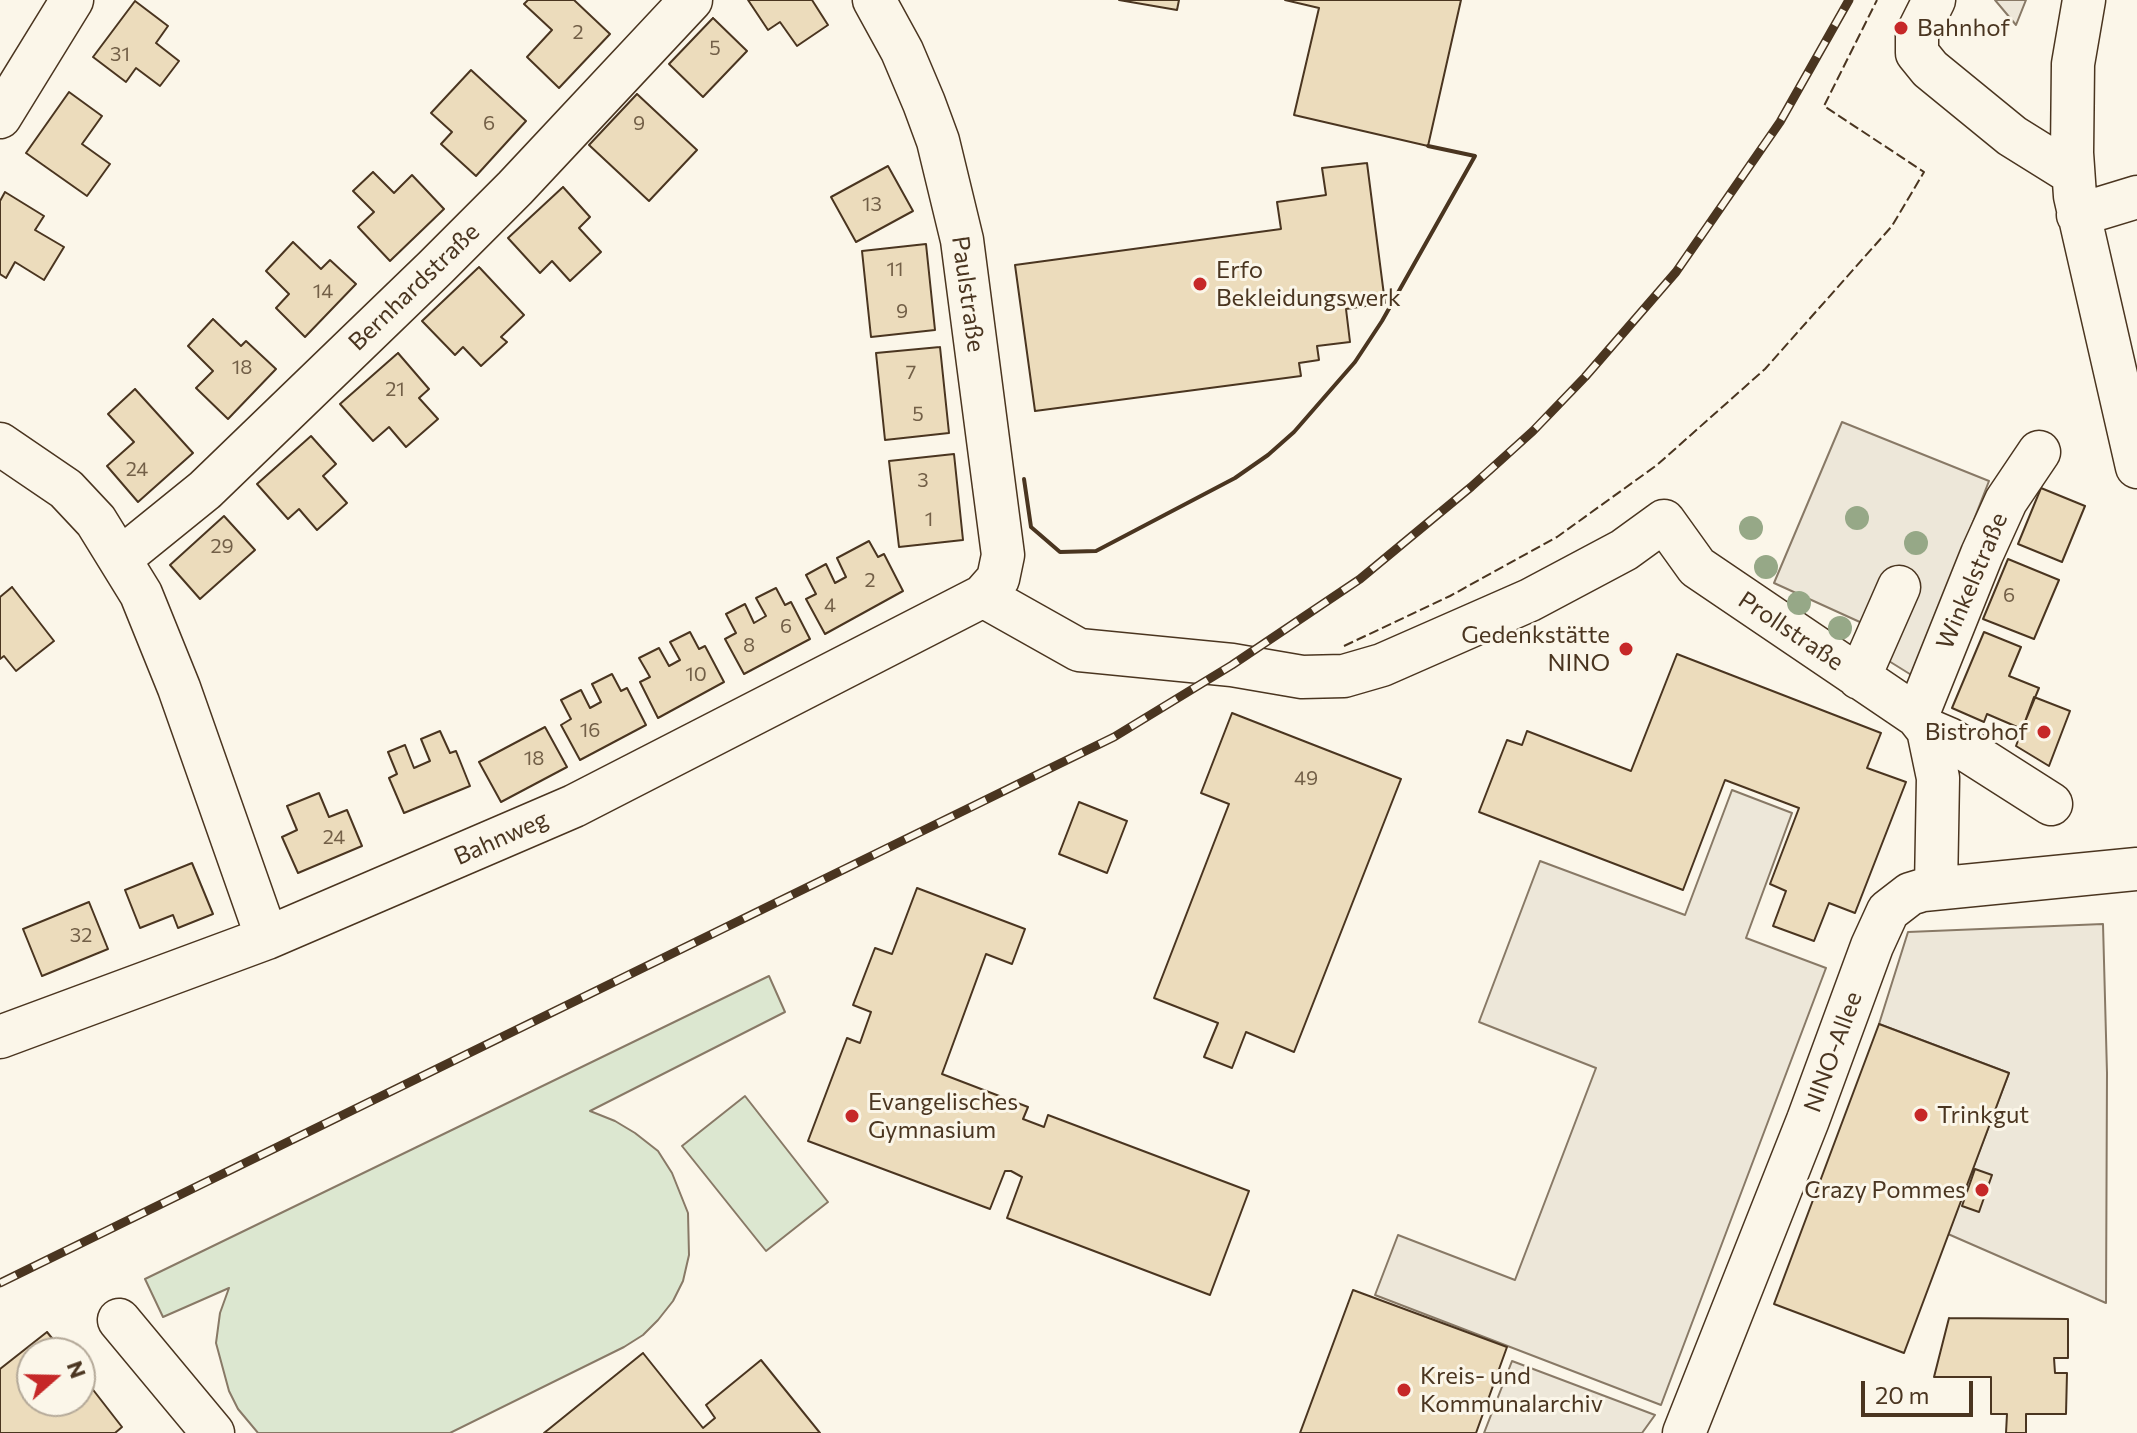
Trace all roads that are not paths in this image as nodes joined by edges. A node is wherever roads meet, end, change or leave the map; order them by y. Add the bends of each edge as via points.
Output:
1 (72, 0) edge
2 (691, 0) edge
3 (874, 0) edge
4 (1934, 0) edge
5 (2084, 0) edge
6 (0, 117) edge
7 (2073, 174) junction
8 (2137, 197) edge
9 (2078, 215) junction
10 (0, 444) edge
11 (2039, 452) dead end
12 (2137, 467) edge
13 (121, 558) junction
14 (1899, 587) dead end
15 (983, 596) junction
16 (1859, 678) junction
17 (1922, 723) junction
18 (2051, 804) dead end
19 (2137, 869) edge
20 (1936, 888) junction
21 (267, 938) junction
22 (0, 1037) edge
23 (119, 1320) dead end
24 (213, 1433) edge
25 (1684, 1433) edge

1 - 6 street
2 - 13 street, Bernhardstraße via 435,268 205,490
3 - 15 street, Paulstraße via 902,51 938,141 962,240 1003,555 998,579
4 - 7 street via 1917,34 1917,53 2012,136
5 - 7 street via 2073,64
7 - 9 street
8 - 9 street
9 - 12 street
10 - 13 street via 66,489
11 - 17 street, Winkelstraße via 1994,527
13 - 21 street via 179,688
14 - 16 street
15 - 16 street, Prollstraße via 1079,650 1302,677 1344,676 1382,665 1530,600 1614,556 1664,521 1697,567
15 - 21 street, Bahnweg via 574,806
16 - 17 street, Prollstraße
17 - 18 street, Prollstraße
17 - 20 street via 1938,778
19 - 20 street, NINO-Allee
20 - 25 street, NINO-Allee via 1899,900 1881,923
21 - 22 street, Bahnweg
23 - 24 street

